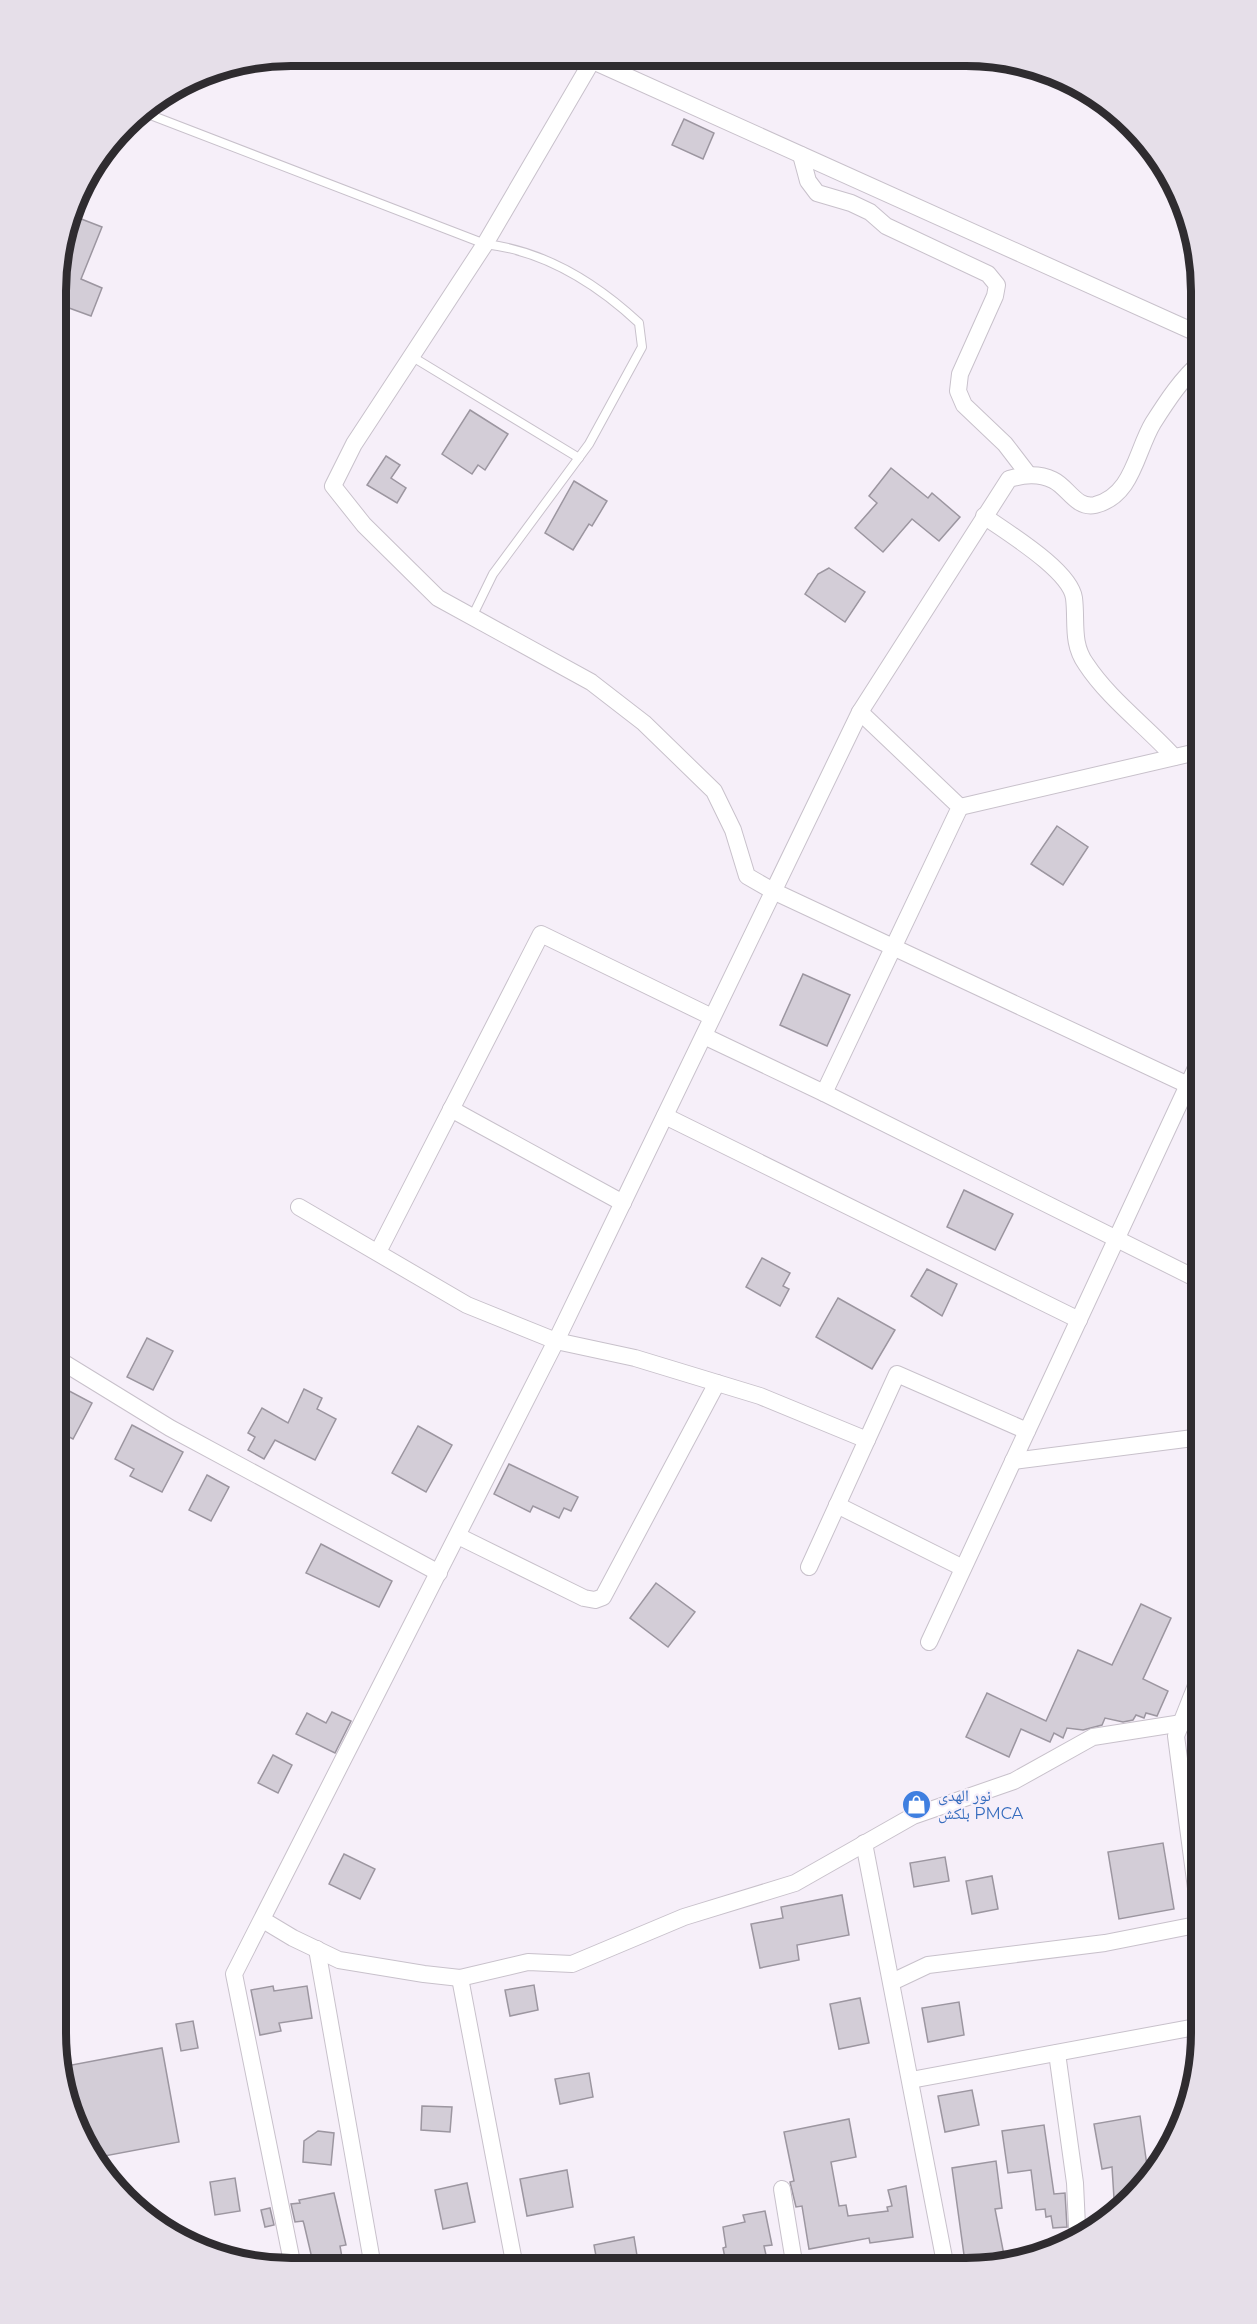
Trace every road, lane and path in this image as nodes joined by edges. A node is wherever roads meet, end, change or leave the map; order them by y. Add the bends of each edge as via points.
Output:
1 (584, 66) edge
2 (604, 66) edge
3 (151, 115) edge
4 (801, 155) junction
5 (485, 244) junction
6 (1191, 329) edge
7 (411, 356) junction
8 (1191, 370) edge
9 (579, 458) junction
10 (1028, 474) junction
11 (984, 516) junction
12 (472, 617) junction
13 (860, 712) junction
14 (1191, 753) edge
15 (1174, 757) junction
16 (960, 807) junction
17 (773, 891) junction
18 (895, 947) junction
19 (712, 1017) junction
20 (704, 1036) junction
21 (1191, 1079) edge
22 (1188, 1085) junction
23 (824, 1093) junction
24 (451, 1109) junction
25 (665, 1116) junction
26 (623, 1203) junction
27 (299, 1207) dead end
28 (1116, 1239) junction
29 (378, 1252) junction
30 (1191, 1276) edge
31 (1079, 1320) junction
32 (556, 1341) junction
33 (66, 1364) edge
34 (717, 1383) junction
35 (1027, 1431) junction
36 (1191, 1438) edge
37 (867, 1440) junction
38 (1013, 1461) junction
39 (837, 1505) junction
40 (458, 1536) junction
41 (809, 1567) dead end
42 (963, 1568) junction
43 (439, 1573) junction
44 (929, 1642) dead end
45 (1191, 1699) edge
46 (1191, 1721) edge
47 (1182, 1722) junction
48 (864, 1843) junction
49 (1191, 1849) edge
50 (263, 1920) junction
51 (1191, 1927) edge
52 (317, 1949) junction
53 (460, 1978) junction
54 (892, 1982) junction
55 (1191, 2028) edge
56 (1058, 2053) junction
57 (911, 2080) junction
58 (782, 2189) dead end
59 (1080, 2227) edge
60 (291, 2258) edge
61 (371, 2258) edge
62 (513, 2258) edge
63 (793, 2258) edge
64 (944, 2258) edge

1 - 5 street
2 - 4 street
3 - 5 lane
4 - 6 street
4 - 10 street via 808,181 817,193 870,212 886,226 988,274 997,285 960,374 958,391 964,405 1005,444
5 - 7 street
5 - 9 lane via 512,247 560,265 610,296 639,323 642,347
7 - 9 lane
7 - 12 street via 354,444 333,486 364,525 426,587
8 - 10 street via 1152,424 1128,482 1106,502 1089,506 1055,481
9 - 12 lane via 493,574
10 - 11 street via 1009,479
11 - 13 street
11 - 15 street via 1062,576 1074,595 1076,642 1085,664
12 - 17 street via 591,682 644,723 714,791 733,830 747,876
13 - 16 street
13 - 17 street
14 - 15 street
15 - 16 street
16 - 18 street
17 - 18 street
17 - 19 street
18 - 22 street
18 - 23 street
19 - 20 street
19 - 24 street via 541,934
20 - 23 street
20 - 25 street
21 - 22 street
22 - 28 street
23 - 28 street
24 - 26 street
24 - 29 street
25 - 26 street
25 - 31 street
26 - 32 street
27 - 29 street
28 - 30 street
28 - 31 street
29 - 32 street via 467,1305
31 - 35 street
32 - 34 street via 635,1358
32 - 40 street
33 - 43 street via 170,1428
34 - 37 street via 760,1396
34 - 40 street via 603,1597 584,1598
35 - 37 street via 897,1374
35 - 38 street
36 - 38 street
37 - 39 street
38 - 42 street
39 - 41 street
39 - 42 street
40 - 43 street
42 - 44 street
43 - 50 street
45 - 47 street
46 - 47 street
47 - 48 street via 1093,1737 1014,1781 913,1816
47 - 49 street via 1176,1736
48 - 53 street via 795,1882 684,1917 572,1964 528,1962
48 - 54 street
50 - 52 street
50 - 60 street via 234,1974
51 - 54 street via 1104,1943 928,1965
52 - 53 street via 339,1960
52 - 61 street
53 - 62 street
54 - 57 street
55 - 56 street
56 - 57 street
56 - 59 street
57 - 64 street
58 - 63 street

